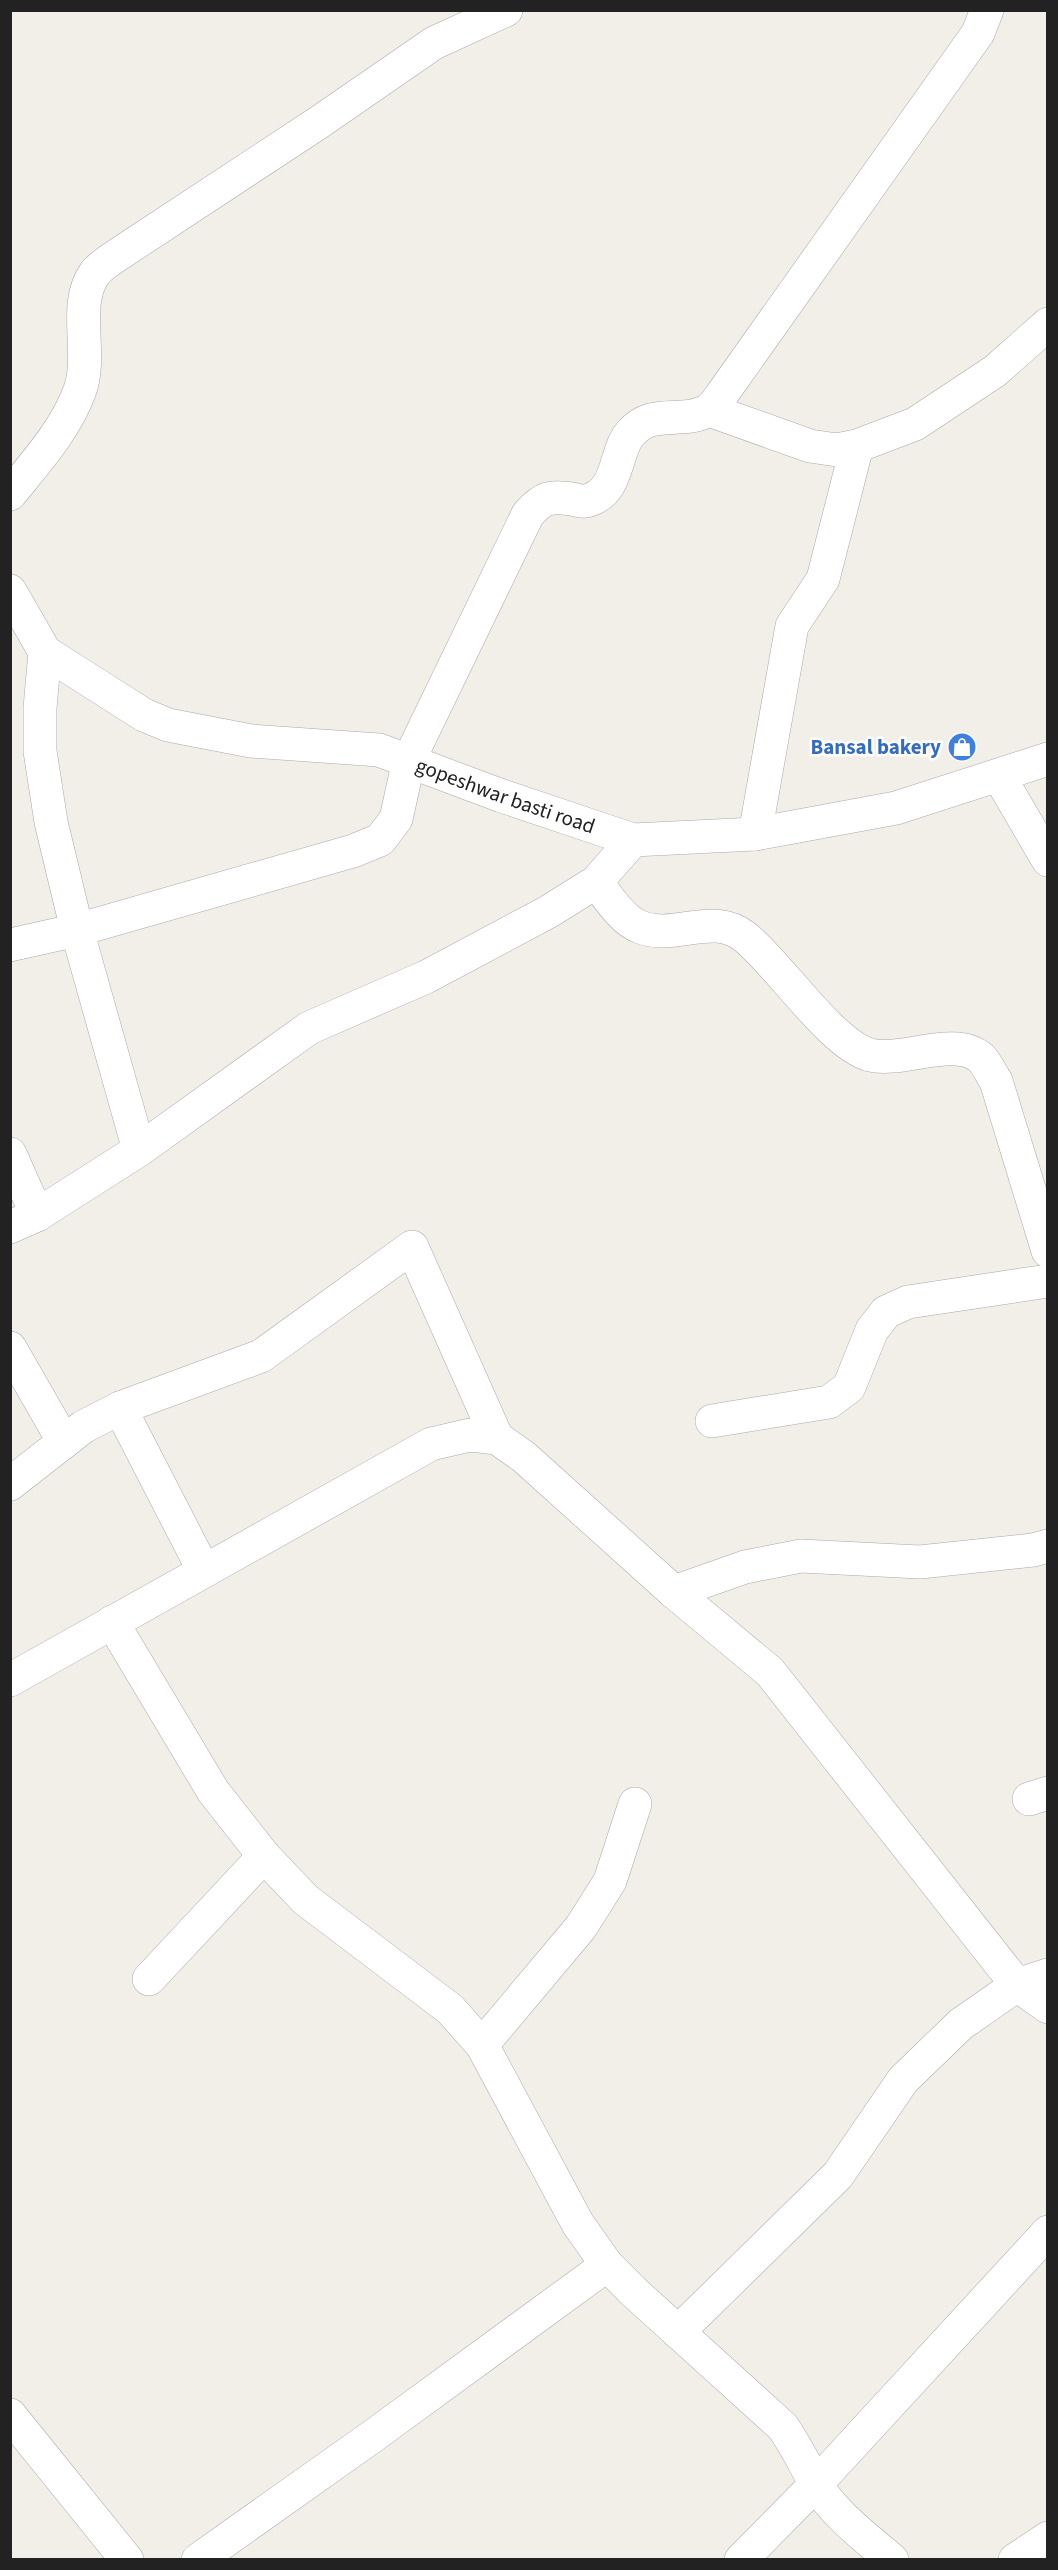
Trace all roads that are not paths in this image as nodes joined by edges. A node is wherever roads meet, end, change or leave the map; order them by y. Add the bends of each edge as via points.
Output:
1 (987, 10) edge
2 (499, 12) edge
3 (1047, 324) edge
4 (709, 410) junction
5 (857, 446) junction
6 (10, 494) edge
7 (10, 591) edge
8 (45, 652) junction
9 (1047, 759) edge
10 (409, 760) junction
11 (999, 776) junction
12 (755, 834) junction
13 (633, 840) junction
14 (1047, 860) edge
15 (596, 882) junction
16 (77, 930) junction
17 (10, 945) edge
18 (139, 1150) junction
19 (10, 1154) edge
20 (24, 1221) edge
21 (1047, 1251) edge
22 (1047, 1281) edge
23 (10, 1348) edge
24 (120, 1408) junction
25 (712, 1422) dead end
26 (497, 1438) junction
27 (64, 1442) junction
28 (10, 1484) edge
29 (1047, 1546) edge
30 (204, 1572) junction
31 (674, 1592) junction
32 (112, 1622) junction
33 (10, 1680) edge
34 (635, 1804) dead end
35 (264, 1856) junction
36 (1047, 1975) edge
37 (149, 1979) dead end
38 (1017, 1985) junction
39 (1047, 2007) edge
40 (483, 2045) junction
41 (1043, 2246) edge
42 (607, 2265) junction
43 (678, 2332) junction
44 (10, 2415) edge
45 (816, 2484) junction
46 (1047, 2538) edge
47 (127, 2559) edge
48 (198, 2559) edge
49 (741, 2559) edge
50 (892, 2559) edge
51 (1015, 2559) edge

1 - 4 street via 978,33
2 - 6 street via 434,43 97,271 84,297 86,360 73,408
3 - 5 street via 994,371 915,424
4 - 5 street via 810,446 837,450
4 - 10 street via 687,418 647,419 628,435 614,476 603,491 586,501 552,496 528,514
5 - 12 street via 823,579 792,626
7 - 8 street, gopeshwar basti road
8 - 10 street, gopeshwar basti road via 144,715 168,725 251,741 379,750
8 - 16 street via 40,751 51,822
9 - 11 street, gopeshwar basti road
10 - 13 street, gopeshwar basti road
10 - 16 street via 396,819 380,840 354,851
11 - 12 street, gopeshwar basti road via 896,808
11 - 14 street
12 - 13 street, gopeshwar basti road
13 - 15 street
15 - 18 street via 426,977 309,1028
15 - 21 street via 622,914 639,927 660,932 717,924 745,936 847,1043 870,1055 967,1050 982,1059 996,1081
16 - 17 street
16 - 18 street
18 - 20 street
19 - 20 street
22 - 25 street via 908,1302 886,1312 872,1330 849,1387 829,1402
23 - 27 street
24 - 26 street via 261,1356 412,1247
24 - 27 street
24 - 30 street
26 - 30 street via 470,1435 431,1444
26 - 31 street via 524,1457
27 - 28 street
29 - 31 street via 920,1562 801,1557 745,1567
30 - 32 street
31 - 38 street via 770,1672
32 - 33 street
32 - 35 street via 213,1791
34 - 40 street via 610,1881 587,1918
35 - 37 street
35 - 40 street via 306,1900 450,2009
36 - 38 street
38 - 39 street
38 - 43 street via 961,2024 903,2080 838,2175
40 - 42 street via 578,2224
41 - 45 street
42 - 43 street
42 - 48 street
43 - 45 street via 783,2427
44 - 47 street
45 - 49 street
45 - 50 street via 834,2507
46 - 51 street

